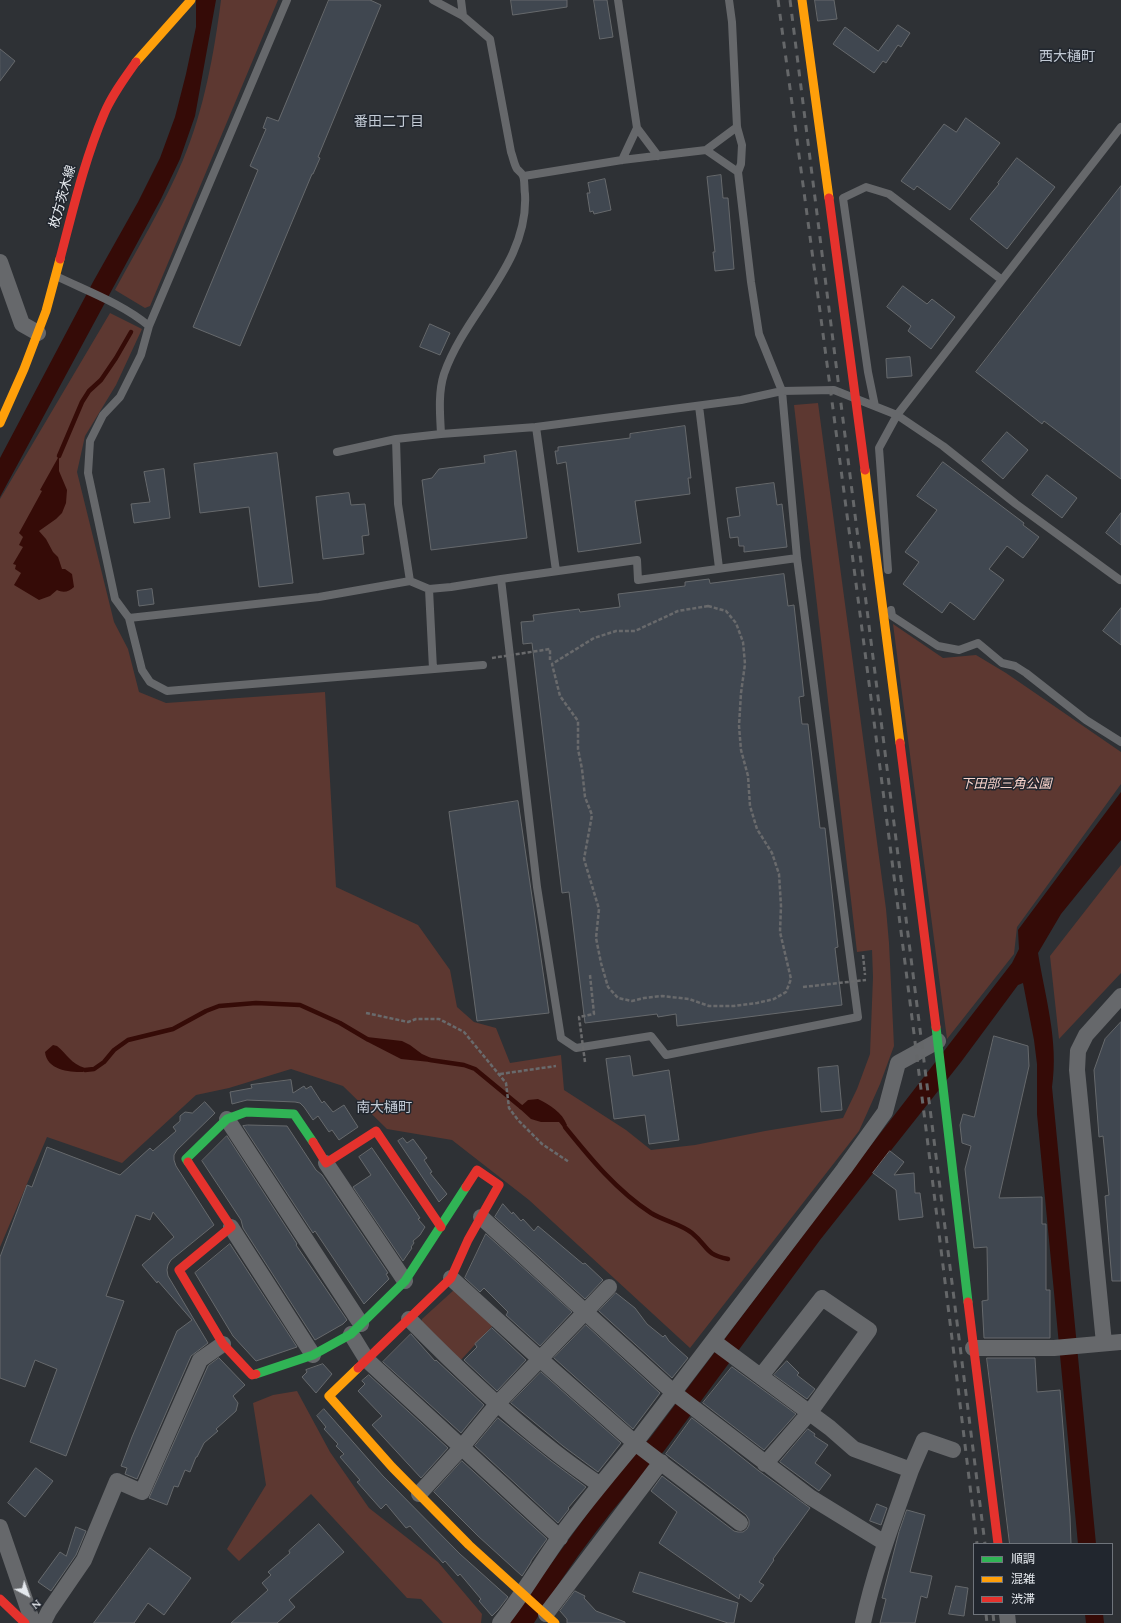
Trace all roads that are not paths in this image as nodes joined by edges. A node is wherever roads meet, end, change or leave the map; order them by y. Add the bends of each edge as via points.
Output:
1 (191, 0) edge
2 (287, 0) edge
3 (433, 0) edge
4 (461, 0) edge
5 (618, 0) edge
6 (728, 0) edge
7 (802, 0) edge
8 (464, 16) junction
9 (737, 127) junction
10 (1121, 127) edge
11 (637, 128) junction
12 (706, 150) junction
13 (658, 156) junction
14 (622, 160) junction
15 (738, 172) junction
16 (524, 176) junction
17 (0, 262) edge
18 (56, 276) junction
19 (1002, 280) junction
20 (149, 326) junction
21 (38, 333) junction
22 (782, 391) junction
23 (856, 398) junction
24 (699, 406) junction
25 (875, 406) junction
26 (896, 415) junction
27 (0, 422) edge
28 (536, 427) junction
29 (441, 434) junction
30 (396, 439) junction
31 (336, 452) dead end
32 (797, 558) junction
33 (719, 568) junction
34 (556, 571) junction
35 (889, 577) dead end
36 (501, 579) junction
37 (1120, 580) dead end
38 (410, 581) junction
39 (429, 589) junction
40 (891, 600) dead end
41 (129, 618) junction
42 (483, 665) dead end
43 (433, 669) junction
44 (1121, 742) edge
45 (1121, 996) edge
46 (938, 1041) junction
47 (227, 1119) junction
48 (326, 1163) junction
49 (481, 1217) junction
50 (230, 1227) junction
51 (441, 1227) junction
52 (451, 1278) junction
53 (405, 1281) junction
54 (609, 1286) dead end
55 (584, 1312) junction
56 (409, 1319) junction
57 (356, 1329) junction
58 (713, 1340) junction
59 (1121, 1342) edge
60 (1104, 1343) junction
61 (223, 1344) junction
62 (973, 1348) junction
63 (313, 1355) junction
64 (540, 1359) junction
65 (367, 1360) junction
66 (761, 1376) junction
67 (674, 1392) junction
68 (498, 1403) junction
69 (810, 1412) junction
70 (635, 1443) junction
71 (460, 1448) junction
72 (953, 1450) dead end
73 (661, 1462) junction
74 (765, 1464) junction
75 (911, 1470) junction
76 (600, 1485) junction
77 (419, 1494) junction
78 (740, 1523) dead end
79 (0, 1527) edge
80 (560, 1538) junction
81 (885, 1543) junction
82 (998, 1543) edge
83 (523, 1594) junction
84 (0, 1599) edge
85 (550, 1618) edge
86 (25, 1623) edge
87 (34, 1623) edge
88 (43, 1623) edge
89 (500, 1623) edge
90 (863, 1623) edge

1 - 18 street, 枚方茨木線 via 142,54 117,89 104,114 80,184
2 - 20 lane
3 - 8 lane
4 - 8 lane
5 - 11 lane
6 - 9 lane via 732,22
7 - 23 street
8 - 16 lane via 490,39 511,152 516,168
9 - 12 lane
9 - 15 lane via 742,145
10 - 19 lane
11 - 13 lane
11 - 14 lane
12 - 13 lane
12 - 15 lane
13 - 14 lane
14 - 16 lane
15 - 22 lane via 759,334
16 - 29 lane via 526,208 520,235 506,268 473,318 444,375 440,403
17 - 21 street via 22,324
18 - 20 lane via 115,304
18 - 21 street, 枚方茨木線
19 - 25 lane via 889,194 866,187 843,198
19 - 26 lane
20 - 41 lane via 134,369 120,396 103,414 90,441 88,473 116,599
21 - 27 street, 枚方茨木線
22 - 23 lane via 834,390
22 - 24 lane
22 - 32 lane
23 - 25 lane
23 - 46 street
24 - 28 lane
24 - 33 lane
25 - 26 lane
26 - 35 lane via 879,448
26 - 37 lane via 944,446 1016,504
28 - 29 lane
28 - 34 lane
29 - 30 lane
30 - 31 lane
30 - 38 lane via 398,504
32 - 33 lane
32 - 36 lane via 858,1017 666,1055 651,1036 576,1048 561,1038 537,887
33 - 34 lane via 638,580 637,560
34 - 36 lane
36 - 39 lane via 451,588
38 - 39 lane
38 - 41 lane via 319,598
39 - 43 lane
40 - 44 lane via 892,616 938,646 959,650 978,643 1002,663 1026,673 1086,720
41 - 43 lane via 142,670 150,682 166,691
42 - 43 lane
45 - 60 street via 1086,1035 1078,1051 1077,1070
46 - 58 street via 898,1063 884,1112 844,1169
46 - 62 street
47 - 48 street via 246,1112 294,1114
47 - 50 street via 186,1159
47 - 57 street
48 - 51 street via 376,1131
48 - 53 street
49 - 51 street via 499,1185 477,1170
49 - 52 street
49 - 55 street
50 - 61 street via 179,1270
50 - 63 street
51 - 53 street
52 - 56 street
52 - 64 street
53 - 57 street
54 - 55 street
55 - 64 street
55 - 67 street
56 - 65 street
56 - 68 street via 450,1361
57 - 63 street
57 - 65 street
58 - 66 street
58 - 67 street
59 - 60 street
60 - 62 street via 1054,1348
61 - 63 street via 252,1375
61 - 88 street via 200,1360 142,1492 117,1481 84,1560
62 - 82 street
64 - 68 street
64 - 70 street
65 - 71 street
65 - 77 street via 329,1396
66 - 69 street
66 - 69 street via 822,1298 869,1330
67 - 70 street
67 - 74 street
68 - 71 street
68 - 76 street via 550,1449
69 - 74 street
69 - 75 street via 854,1449
70 - 73 street
70 - 76 street
71 - 77 street
71 - 80 street
72 - 75 street via 924,1440
73 - 78 street
73 - 85 street
74 - 81 street via 810,1497
75 - 81 street
76 - 80 street
77 - 83 street via 468,1545
79 - 87 street
80 - 83 street
81 - 90 street
83 - 85 street
83 - 89 street
84 - 86 street

